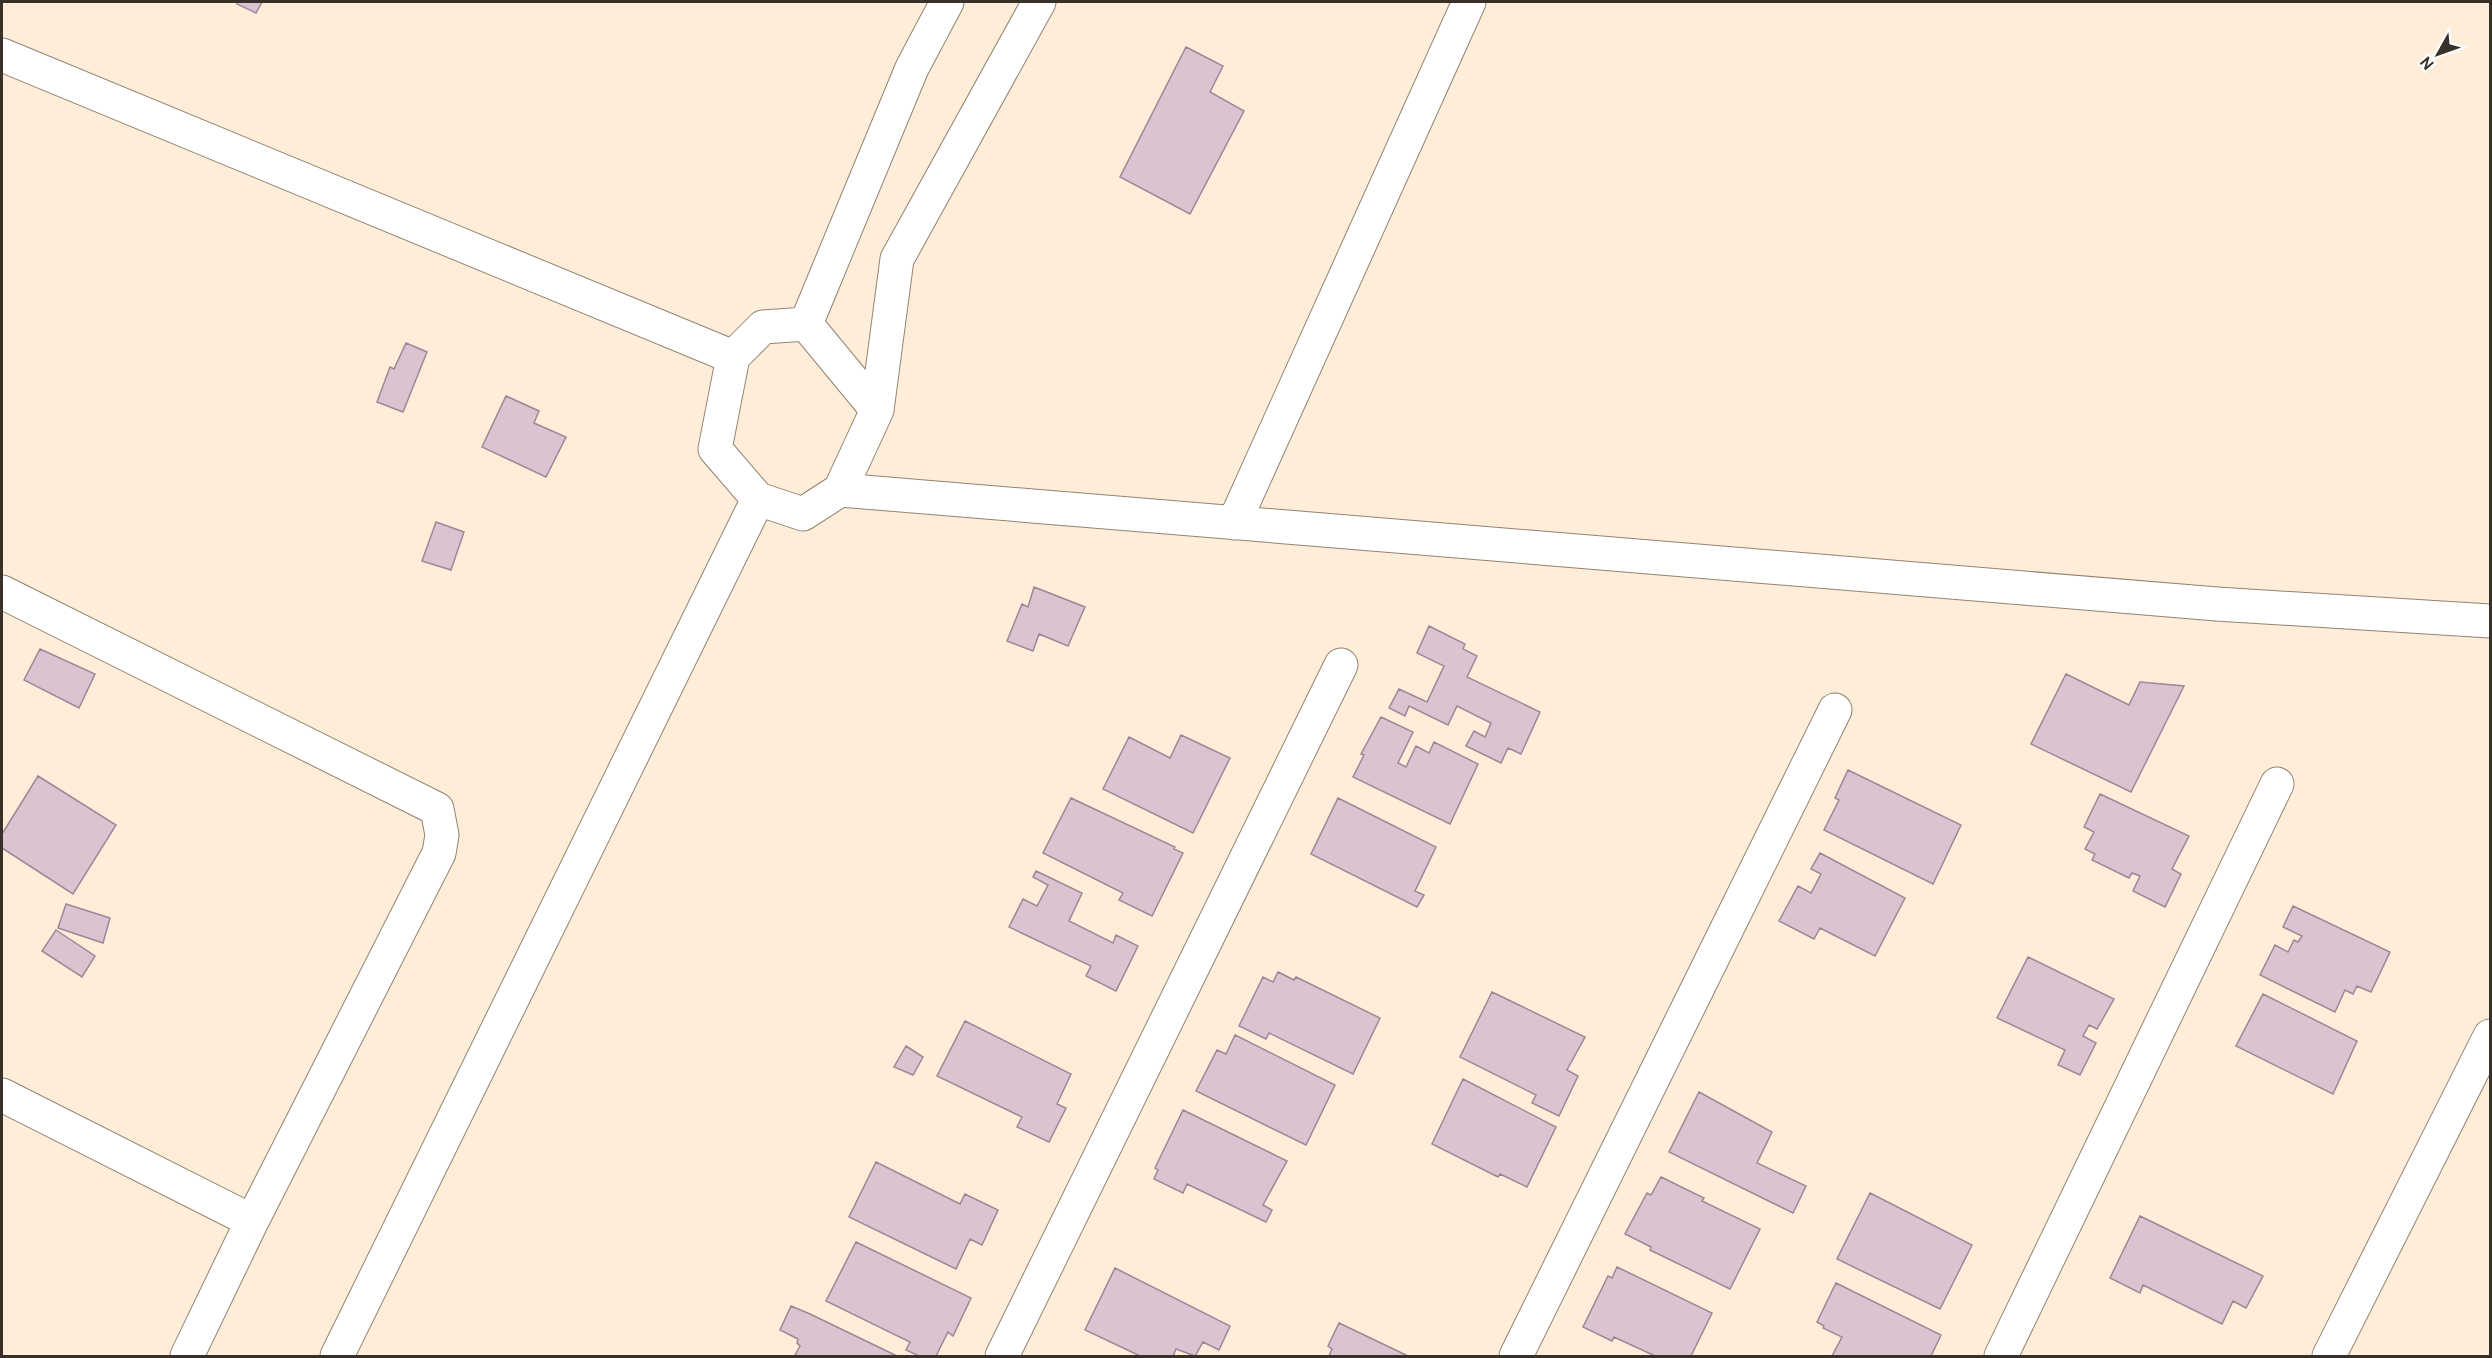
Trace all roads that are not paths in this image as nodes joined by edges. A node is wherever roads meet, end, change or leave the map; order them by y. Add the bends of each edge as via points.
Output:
1 (947, 2) edge
2 (1039, 2) edge
3 (1469, 2) edge
4 (2, 55) edge
5 (806, 324) junction
6 (733, 357) junction
7 (877, 410) junction
8 (840, 490) junction
9 (758, 499) junction
10 (1234, 523) junction
11 (2, 592) edge
12 (2490, 621) edge
13 (1341, 665) dead end
14 (1835, 710) dead end
15 (2277, 784) dead end
16 (2490, 1036) edge
17 (2, 1095) edge
18 (252, 1221) junction
19 (187, 1356) edge
20 (338, 1356) edge
21 (1002, 1356) edge
22 (1516, 1356) edge
23 (2001, 1356) edge
24 (2329, 1356) edge

1 - 5 street via 912,68
2 - 7 street via 897,259
3 - 10 street
4 - 6 street
5 - 6 street via 763,327
5 - 7 street
6 - 9 street via 715,449
7 - 8 street
8 - 9 street via 803,514
8 - 10 street
9 - 20 street
10 - 12 street via 2205,603
11 - 18 street via 437,809 442,835 439,853
13 - 21 street
14 - 22 street
15 - 23 street
16 - 24 street
17 - 18 street
18 - 19 street

